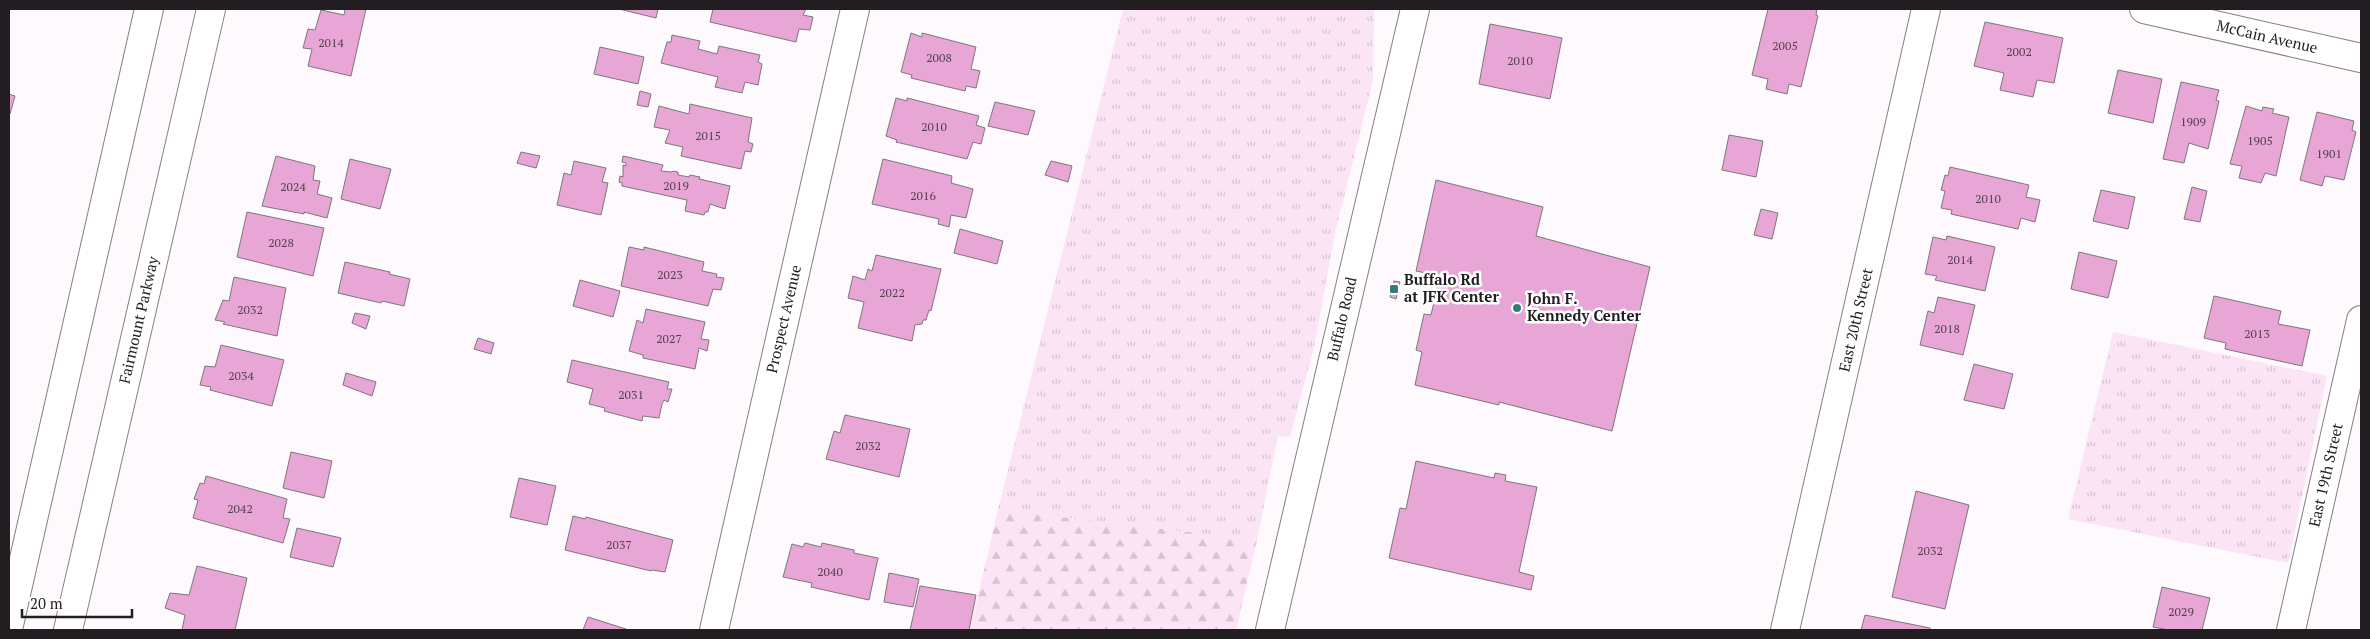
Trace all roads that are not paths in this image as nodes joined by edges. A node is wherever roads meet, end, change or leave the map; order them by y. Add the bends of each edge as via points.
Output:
1 (149, 9) edge
2 (211, 9) edge
3 (854, 9) edge
4 (1415, 9) edge
5 (1926, 9) edge
6 (2144, 9) edge
7 (2361, 58) edge
8 (2361, 320) edge
9 (9, 626) edge
10 (68, 630) edge
11 (714, 630) edge
12 (1270, 630) edge
13 (1784, 630) edge
14 (2291, 630) edge

1 - 9 street
2 - 10 street, Fairmount Parkway
3 - 11 street, Prospect Avenue
4 - 12 street, Buffalo Road
5 - 13 street, East 20th Street
6 - 7 street, McCain Avenue
8 - 14 street, East 19th Street

